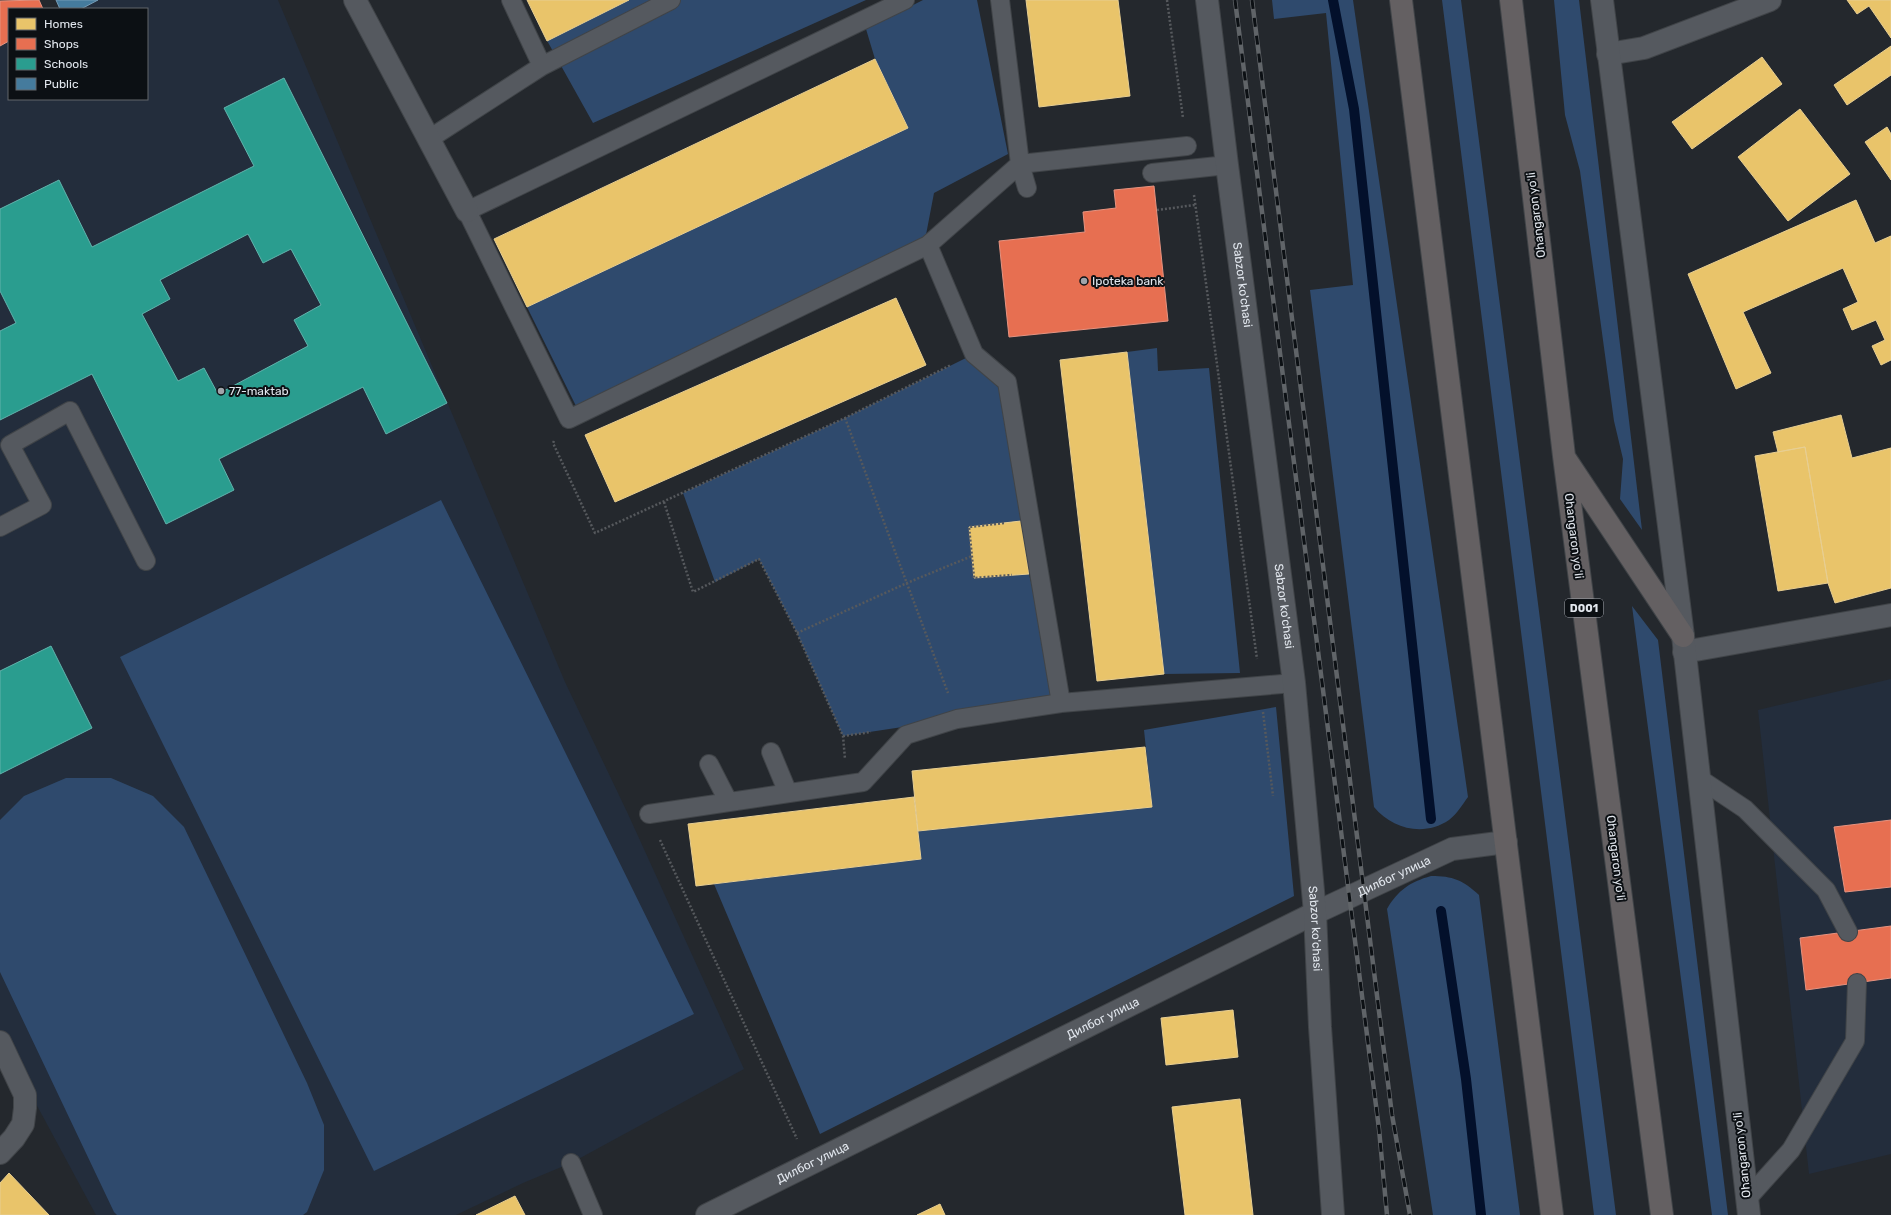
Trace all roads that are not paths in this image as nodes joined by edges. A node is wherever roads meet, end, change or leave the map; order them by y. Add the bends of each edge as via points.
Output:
1 (355, 0) edge
2 (511, 0) edge
3 (671, 0) edge
4 (905, 0) edge
5 (1000, 0) edge
6 (1207, 0) edge
7 (1401, 0) edge
8 (1511, 0) edge
9 (1602, 0) edge
10 (1770, 0) edge
11 (1608, 54) junction
12 (542, 66) junction
13 (429, 139) junction
14 (1187, 146) road end
15 (1020, 164) junction
16 (1227, 165) junction
17 (1152, 173) dead end
18 (1027, 188) dead end
19 (467, 211) junction
20 (928, 245) junction
21 (1564, 456) junction
22 (0, 527) edge
23 (146, 561) dead end
24 (1891, 615) edge
25 (1683, 644) junction
26 (1294, 684) junction
27 (1061, 703) junction
28 (771, 752) dead end
29 (709, 764) dead end
30 (1700, 779) junction
31 (788, 793) junction
32 (728, 801) junction
33 (649, 814) road end
34 (1506, 842) junction
35 (1315, 913) junction
36 (1848, 932) dead end
37 (1858, 983) dead end
38 (0, 1042) edge
39 (0, 1153) edge
40 (571, 1163) dead end
41 (1748, 1207) edge
42 (593, 1215) edge
43 (707, 1215) edge
44 (1333, 1215) edge
45 (1552, 1215) edge
46 (1662, 1215) edge

1 - 13 street
2 - 12 lane
3 - 12 lane
4 - 19 lane
5 - 15 lane
6 - 16 street, Sabzor ko'chasi
7 - 34 highway
8 - 21 highway, Ohangaron yoʻli / D001
9 - 11 street, Ohangaron yoʻli
10 - 11 street via 1644,48
11 - 25 street, Ohangaron yoʻli
12 - 13 lane
13 - 19 street
14 - 15 lane
15 - 18 lane
15 - 20 lane
16 - 17 lane
16 - 26 street, Sabzor ko'chasi
19 - 20 lane via 569,419
20 - 27 lane via 974,354 1007,382
21 - 25 highway
21 - 46 highway, Ohangaron yoʻli / D001
22 - 23 lane via 42,504 10,445 70,410
24 - 25 street
25 - 30 street, Ohangaron yoʻli
26 - 27 lane
26 - 35 street, Sabzor ko'chasi
27 - 31 lane via 958,719 906,735 863,782
28 - 31 lane
29 - 32 lane
30 - 36 lane via 1745,809 1826,890
30 - 41 street, Ohangaron yoʻli
31 - 32 lane
32 - 33 lane
34 - 35 street, Дилбог улица via 1452,849
34 - 45 highway
35 - 43 street, Дилбог улица
35 - 44 street, Sabzor ko'chasi
37 - 41 lane via 1855,1041 1791,1150
38 - 39 street via 25,1095 23,1124
40 - 42 lane

